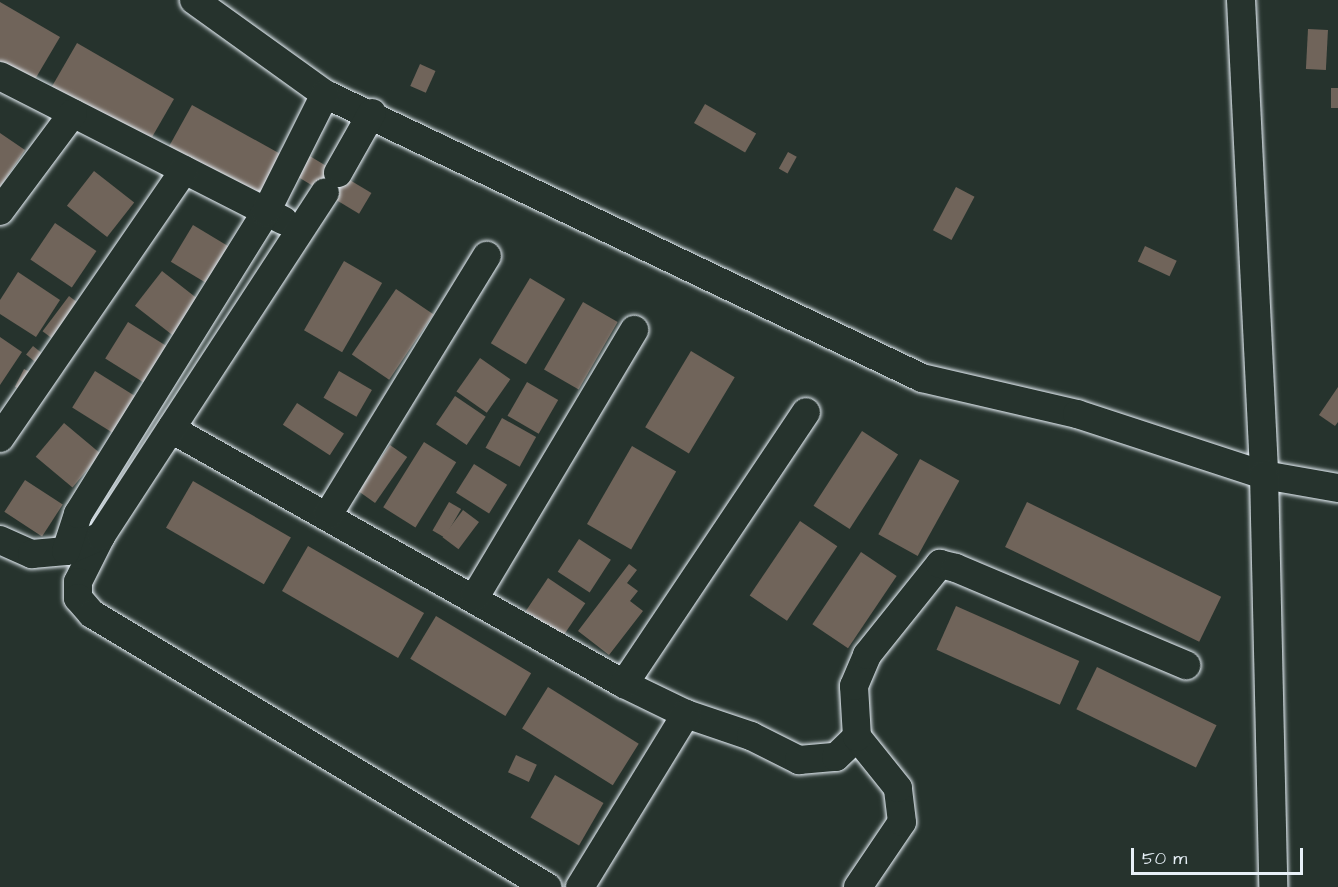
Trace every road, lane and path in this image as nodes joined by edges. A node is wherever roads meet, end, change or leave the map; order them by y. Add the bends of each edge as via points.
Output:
1 (194, 0) edge
2 (1241, 0) edge
3 (0, 76) edge
4 (325, 94) junction
5 (73, 113) junction
6 (372, 113) junction
7 (184, 170) junction
8 (0, 211) edge
9 (266, 212) junction
10 (301, 230) junction
11 (487, 256) dead end
12 (634, 330) dead end
13 (806, 412) dead end
14 (171, 429) junction
15 (0, 438) edge
16 (1264, 475) junction
17 (1338, 488) edge
18 (328, 515) junction
19 (100, 536) junction
20 (0, 540) edge
21 (66, 551) junction
22 (475, 597) junction
23 (1186, 665) dead end
24 (624, 684) junction
25 (686, 714) junction
26 (857, 737) junction
27 (547, 887) edge
28 (580, 887) edge
29 (858, 887) edge
30 (1273, 887) edge

1 - 4 street
2 - 16 street
3 - 5 street
4 - 6 street
4 - 9 street
5 - 7 street
5 - 8 street
6 - 10 street
6 - 16 street via 627,240 922,378 1077,414
7 - 9 street
7 - 15 street
9 - 10 street
9 - 21 street via 78,514
10 - 14 street
11 - 18 street
12 - 22 street
13 - 24 street
14 - 18 street
14 - 19 street
16 - 17 street
16 - 30 street
18 - 22 street
19 - 21 street
19 - 27 street via 78,582 78,598 92,614
20 - 21 street via 32,554
22 - 24 street
23 - 26 street via 940,564 867,655 854,686
24 - 25 street
25 - 26 street via 751,736 800,760 836,757
25 - 28 street
26 - 29 street via 898,788 902,822

